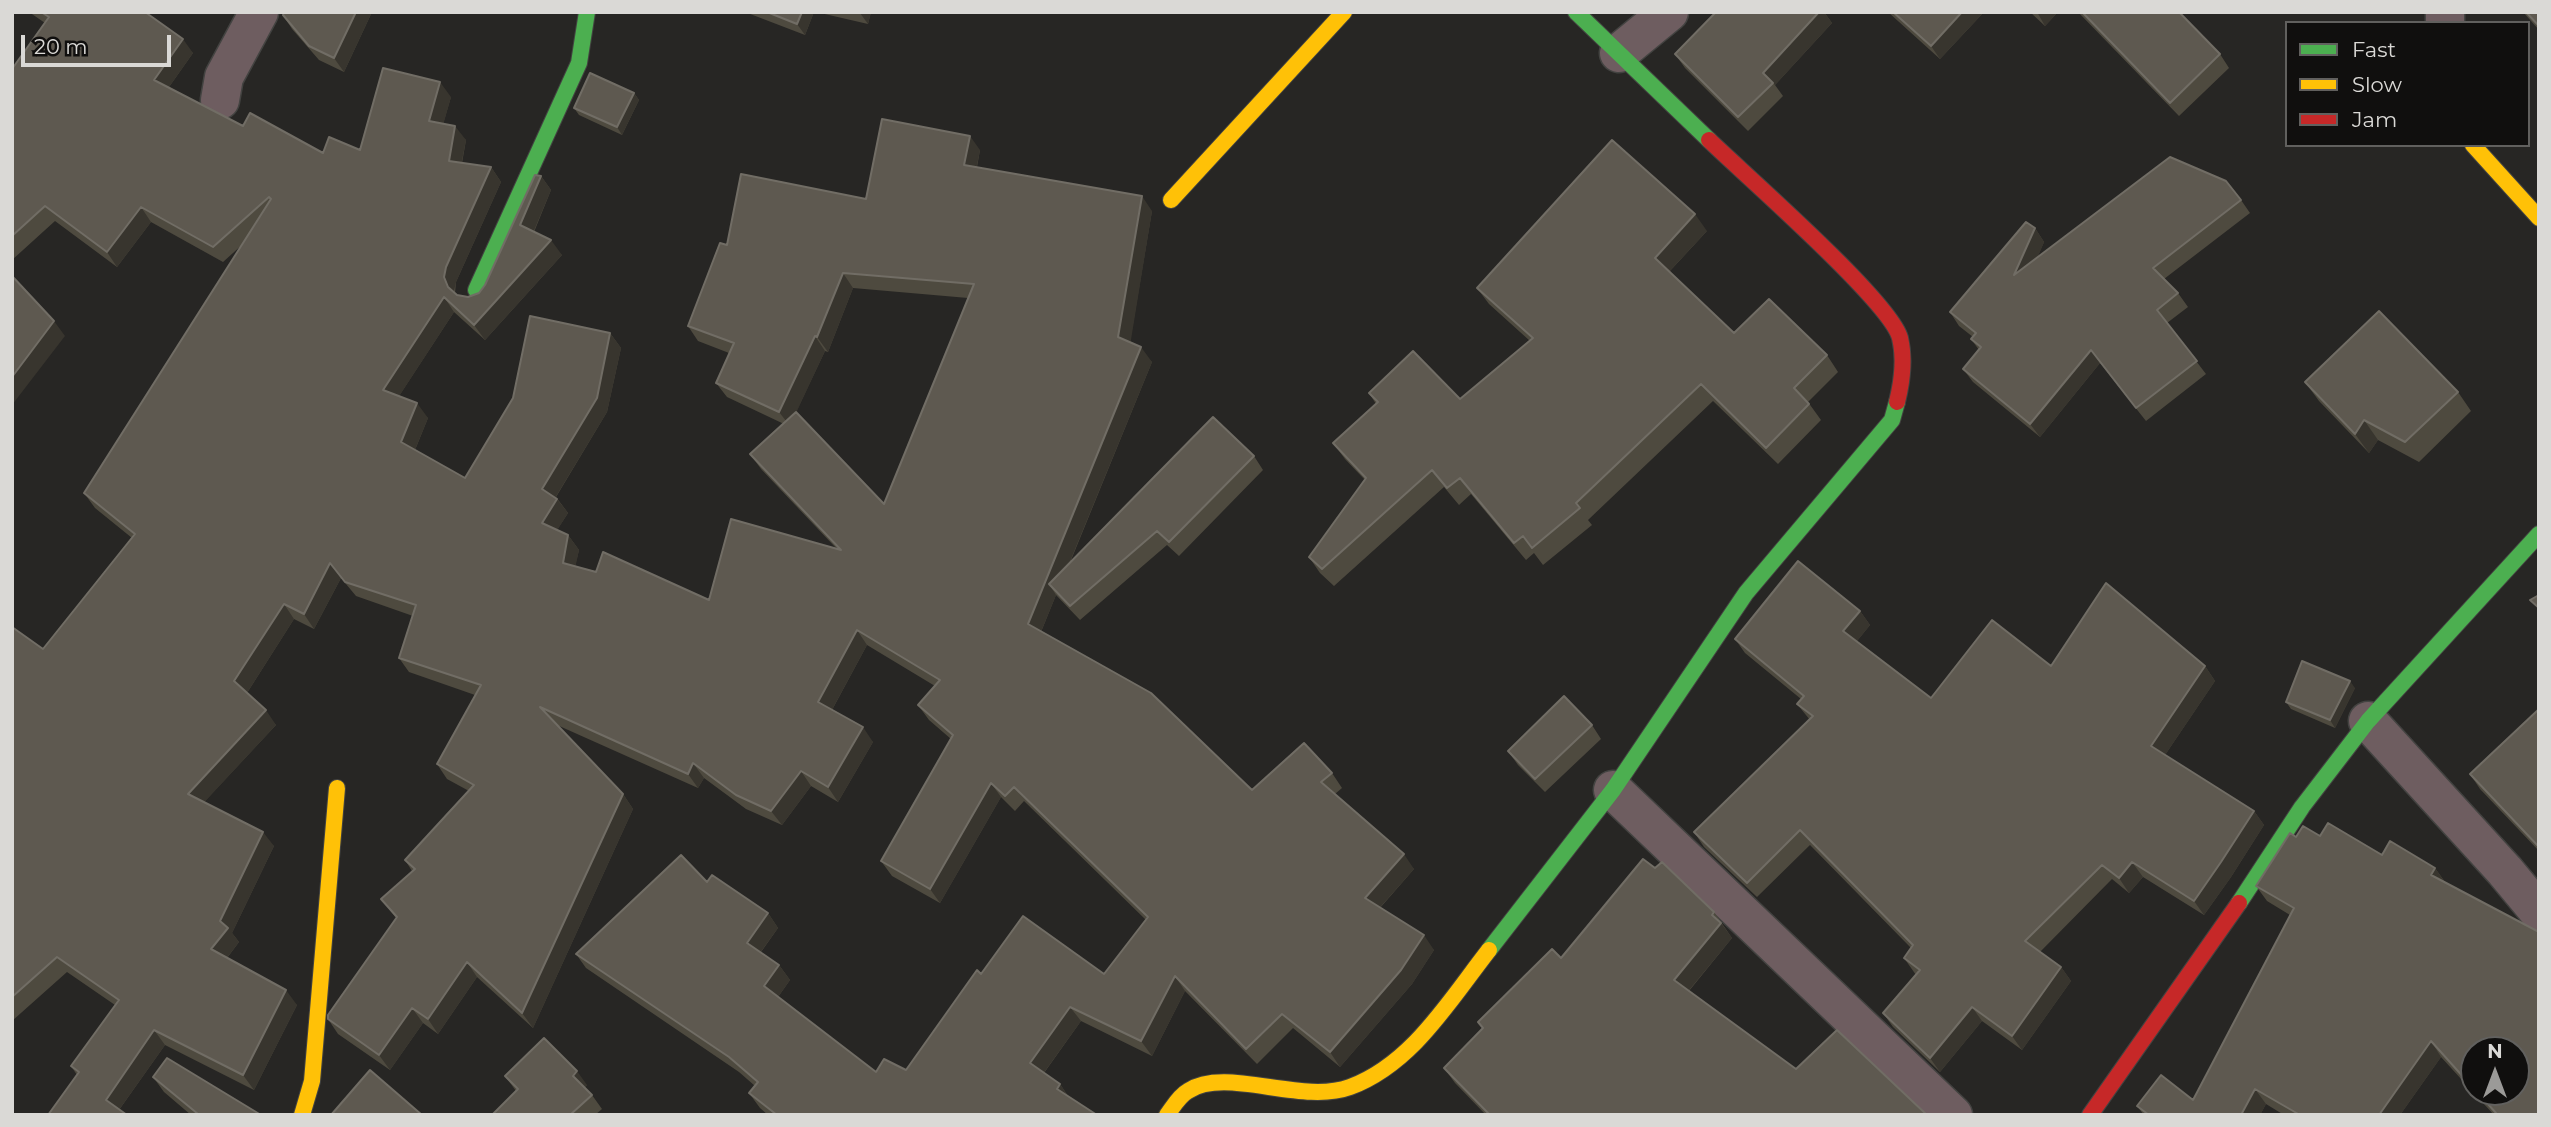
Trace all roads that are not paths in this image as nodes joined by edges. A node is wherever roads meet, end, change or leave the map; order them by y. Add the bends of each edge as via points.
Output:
1 (259, 12) edge
2 (587, 12) edge
3 (1344, 12) edge
4 (1576, 12) edge
5 (1669, 12) edge
6 (1619, 53) junction
7 (220, 100) dead end
8 (2475, 147) edge
9 (1171, 200) dead end
10 (2539, 218) edge
11 (477, 290) edge
12 (2539, 534) edge
13 (2368, 721) junction
14 (337, 788) dead end
15 (1613, 790) junction
16 (2539, 912) edge
17 (302, 1115) edge
18 (1167, 1115) edge
19 (1953, 1115) edge
20 (2090, 1115) edge

1 - 7 street via 224,77
2 - 11 street via 579,63
3 - 9 street
4 - 6 street
5 - 6 street
6 - 15 street via 1873,297 1900,336 1903,379 1892,420 1746,593
8 - 10 street
12 - 13 street
13 - 16 street
13 - 20 street via 2302,807
14 - 17 street via 312,1081
15 - 18 street via 1429,1027 1389,1068 1348,1088 1302,1093 1200,1084 1185,1092
15 - 19 street

